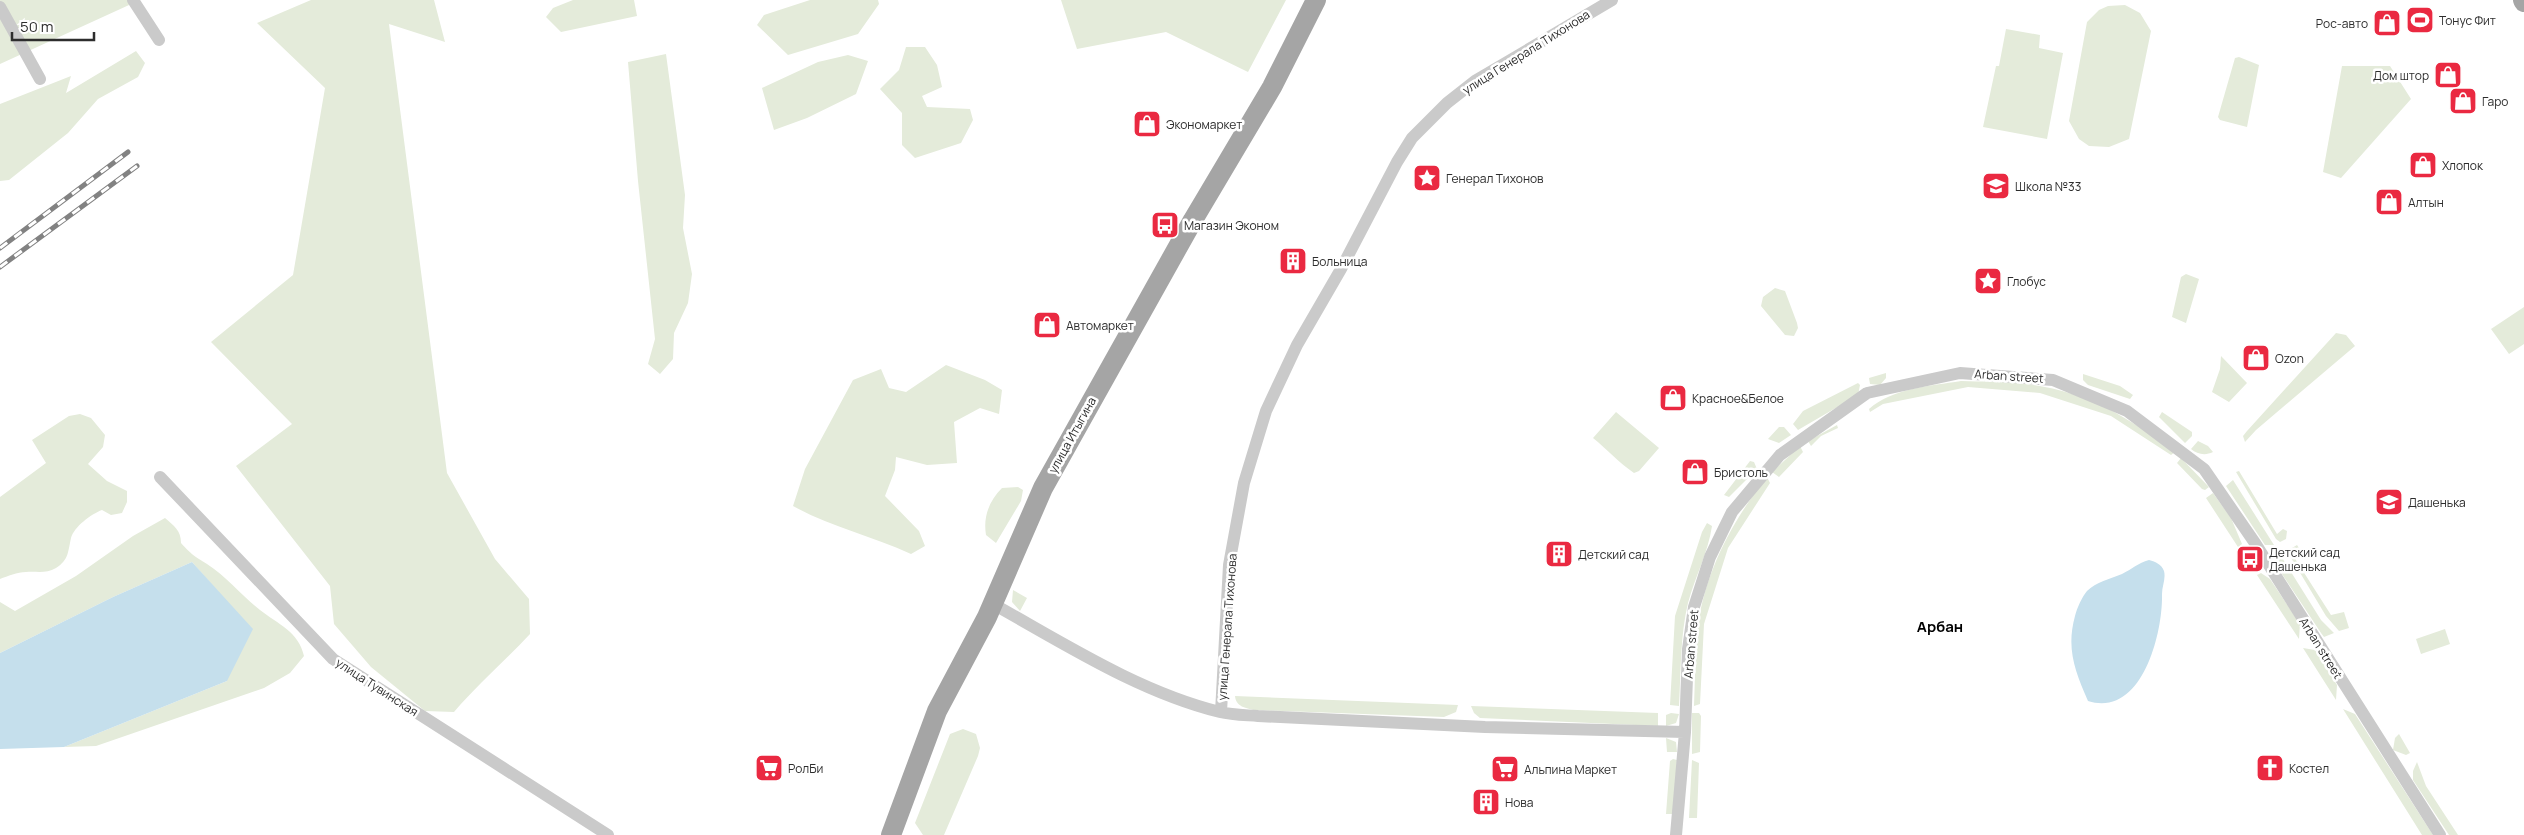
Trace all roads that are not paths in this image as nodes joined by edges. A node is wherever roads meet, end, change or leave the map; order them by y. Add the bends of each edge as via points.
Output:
1 (133, 0) edge
2 (1316, 0) edge
3 (1328, 0) edge
4 (1612, 0) edge
5 (0, 7) edge
6 (159, 40) dead end
7 (1290, 54) junction
8 (40, 79) dead end
9 (160, 477) dead end
10 (993, 604) junction
11 (1221, 712) junction
12 (1685, 732) junction
13 (608, 835) edge
14 (891, 835) edge
15 (1676, 835) edge
16 (2440, 835) edge

1 - 6 street
2 - 7 main road, улица Итыгина
3 - 7 main road, улица Итыгина
4 - 11 street, улица Генерала Тихонова via 1475,81 1412,138 1397,162 1297,346 1266,411 1244,483 1229,565
5 - 8 street
7 - 10 main road, улица Итыгина via 1043,488
9 - 13 street, улица Тувинская via 333,659
10 - 11 street, улица Генерала Тихонова via 1108,667 1176,698
10 - 14 main road, улица Итыгина via 937,711
11 - 12 street, улица Генерала Тихонова via 1470,726
12 - 15 street, Arban street
12 - 16 street, Arban street via 1688,649 1694,607 1710,557 1732,512 1780,455 1867,393 1960,373 2053,380 2127,412 2204,469 2255,543

